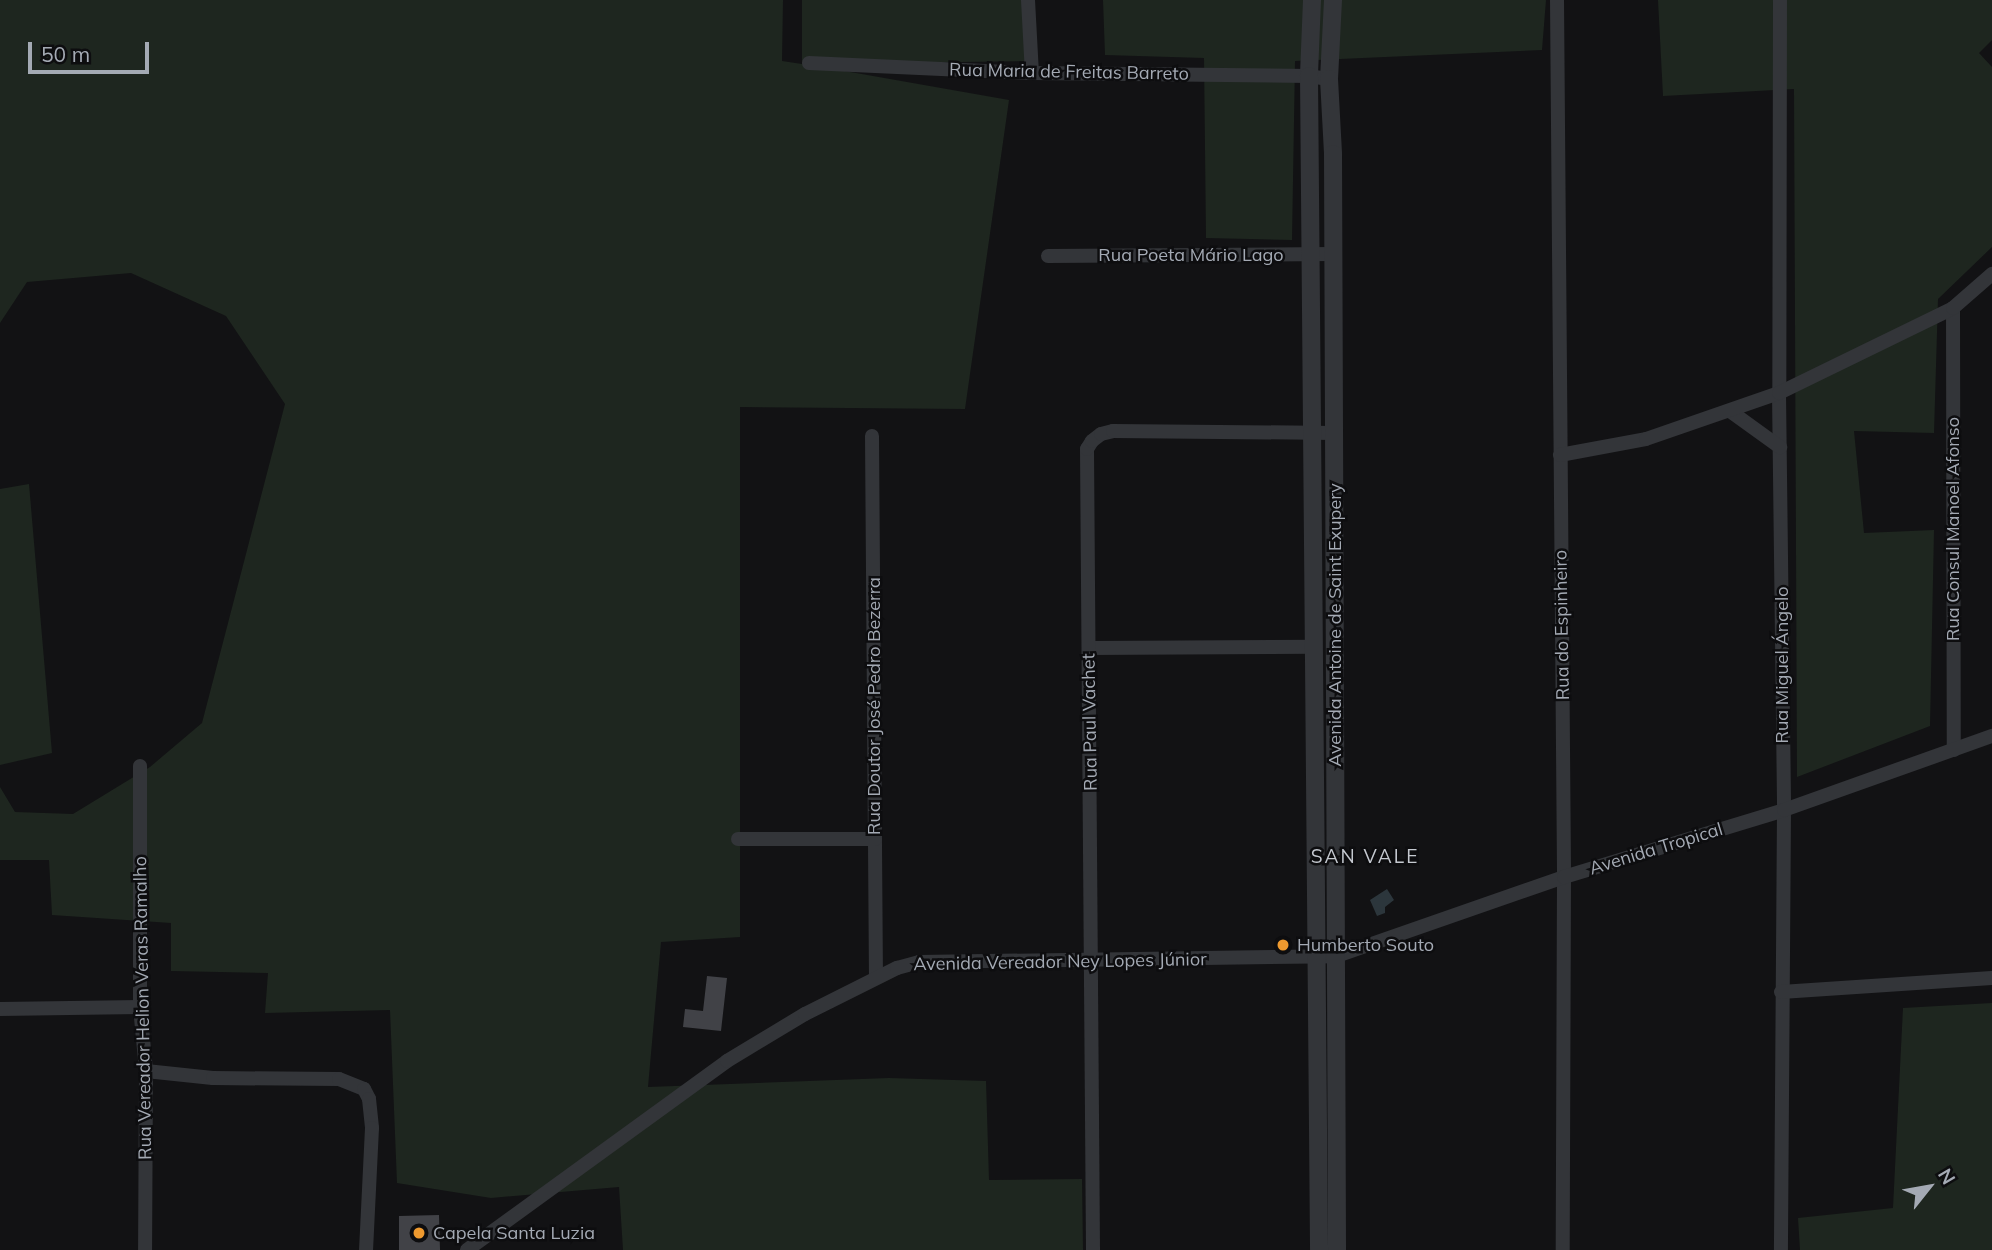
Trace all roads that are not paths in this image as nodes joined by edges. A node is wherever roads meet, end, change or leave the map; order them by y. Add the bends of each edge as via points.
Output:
1 (1028, 0) edge
2 (1312, 0) edge
3 (1333, 0) edge
4 (1557, 0) edge
5 (1780, 0) edge
6 (809, 63) dead end
7 (1032, 73) junction
8 (1309, 76) junction
9 (1329, 79) junction
10 (1311, 254) junction
11 (1333, 254) junction
12 (1048, 256) dead end
13 (1992, 274) edge
14 (1952, 308) junction
15 (1779, 393) junction
16 (1730, 411) junction
17 (1314, 432) junction
18 (1334, 433) junction
19 (872, 436) dead end
20 (1780, 447) junction
21 (1560, 455) junction
22 (1314, 646) junction
23 (1089, 648) junction
24 (1992, 736) edge
25 (1954, 750) junction
26 (140, 766) dead end
27 (1784, 810) junction
28 (738, 838) dead end
29 (875, 839) junction
30 (1564, 877) junction
31 (1328, 957) junction
32 (1092, 959) junction
33 (876, 977) junction
34 (1992, 978) edge
35 (1781, 992) junction
36 (141, 1007) junction
37 (0, 1009) edge
38 (146, 1072) junction
39 (1328, 1155) junction
40 (145, 1250) edge
41 (366, 1250) edge
42 (467, 1250) edge
43 (1093, 1250) edge
44 (1319, 1250) edge
45 (1337, 1250) edge
46 (1563, 1250) edge
47 (1781, 1250) edge

1 - 7 street
2 - 8 street, Avenida Antoine de Saint Exupery
3 - 9 street, Avenida Antoine de Saint Exupery
4 - 21 street, Rua do Espinheiro
5 - 15 street, Rua Miguel Ángelo
6 - 7 street, Rua Maria de Freitas Barreto
7 - 8 street, Rua Maria de Freitas Barreto
8 - 9 street, Rua Maria de Freitas Barreto
8 - 10 street, Avenida Antoine de Saint Exupery
9 - 11 street, Avenida Antoine de Saint Exupery
10 - 11 street, Rua Poeta Mário Lago
10 - 12 street, Rua Poeta Mário Lago
10 - 17 street, Avenida Antoine de Saint Exupery
11 - 18 street, Avenida Antoine de Saint Exupery
13 - 14 street
14 - 15 street
14 - 25 street, Rua Consul Manoel Afonso
15 - 16 street
15 - 20 street, Rua Miguel Ángelo
16 - 20 street
16 - 21 street via 1646,439
17 - 18 street, Rua Paul Vachet
17 - 22 street, Avenida Antoine de Saint Exupery
17 - 23 street, Rua Paul Vachet via 1114,431 1091,441 1086,462
18 - 31 street, Avenida Antoine de Saint Exupery
19 - 29 street, Rua Doutor José Pedro Bezerra
20 - 27 street, Rua Miguel Ángelo
21 - 30 street, Rua do Espinheiro
22 - 23 street
22 - 31 street, Avenida Antoine de Saint Exupery
23 - 32 street, Rua Paul Vachet
24 - 25 street, Avenida Tropical
25 - 27 street, Avenida Tropical
26 - 36 street, Rua Vereador Helion Veras Ramalho
27 - 30 street, Avenida Tropical
27 - 35 street, Rua Miguel Ángelo
28 - 29 street
29 - 33 street, Rua Doutor José Pedro Bezerra
30 - 31 street, Avenida Tropical
30 - 46 street, Rua do Espinheiro
31 - 32 street, Avenida Vereador Ney Lopes Júnior
31 - 39 street, Avenida Antoine de Saint Exupery
32 - 33 street, Avenida Vereador Ney Lopes Júnior via 919,962
32 - 43 street, Rua Paul Vachet
33 - 42 street, Avenida Vereador Ney Lopes Júnior via 727,1060
34 - 35 street
35 - 47 street, Rua Miguel Ángelo
36 - 37 street
36 - 38 street, Rua Vereador Helion Veras Ramalho
38 - 40 street, Rua Vereador Helion Veras Ramalho
38 - 41 street via 340,1079 364,1089 372,1128
39 - 44 street, Avenida Antoine de Saint Exupery
39 - 45 street, Avenida Antoine de Saint Exupery

